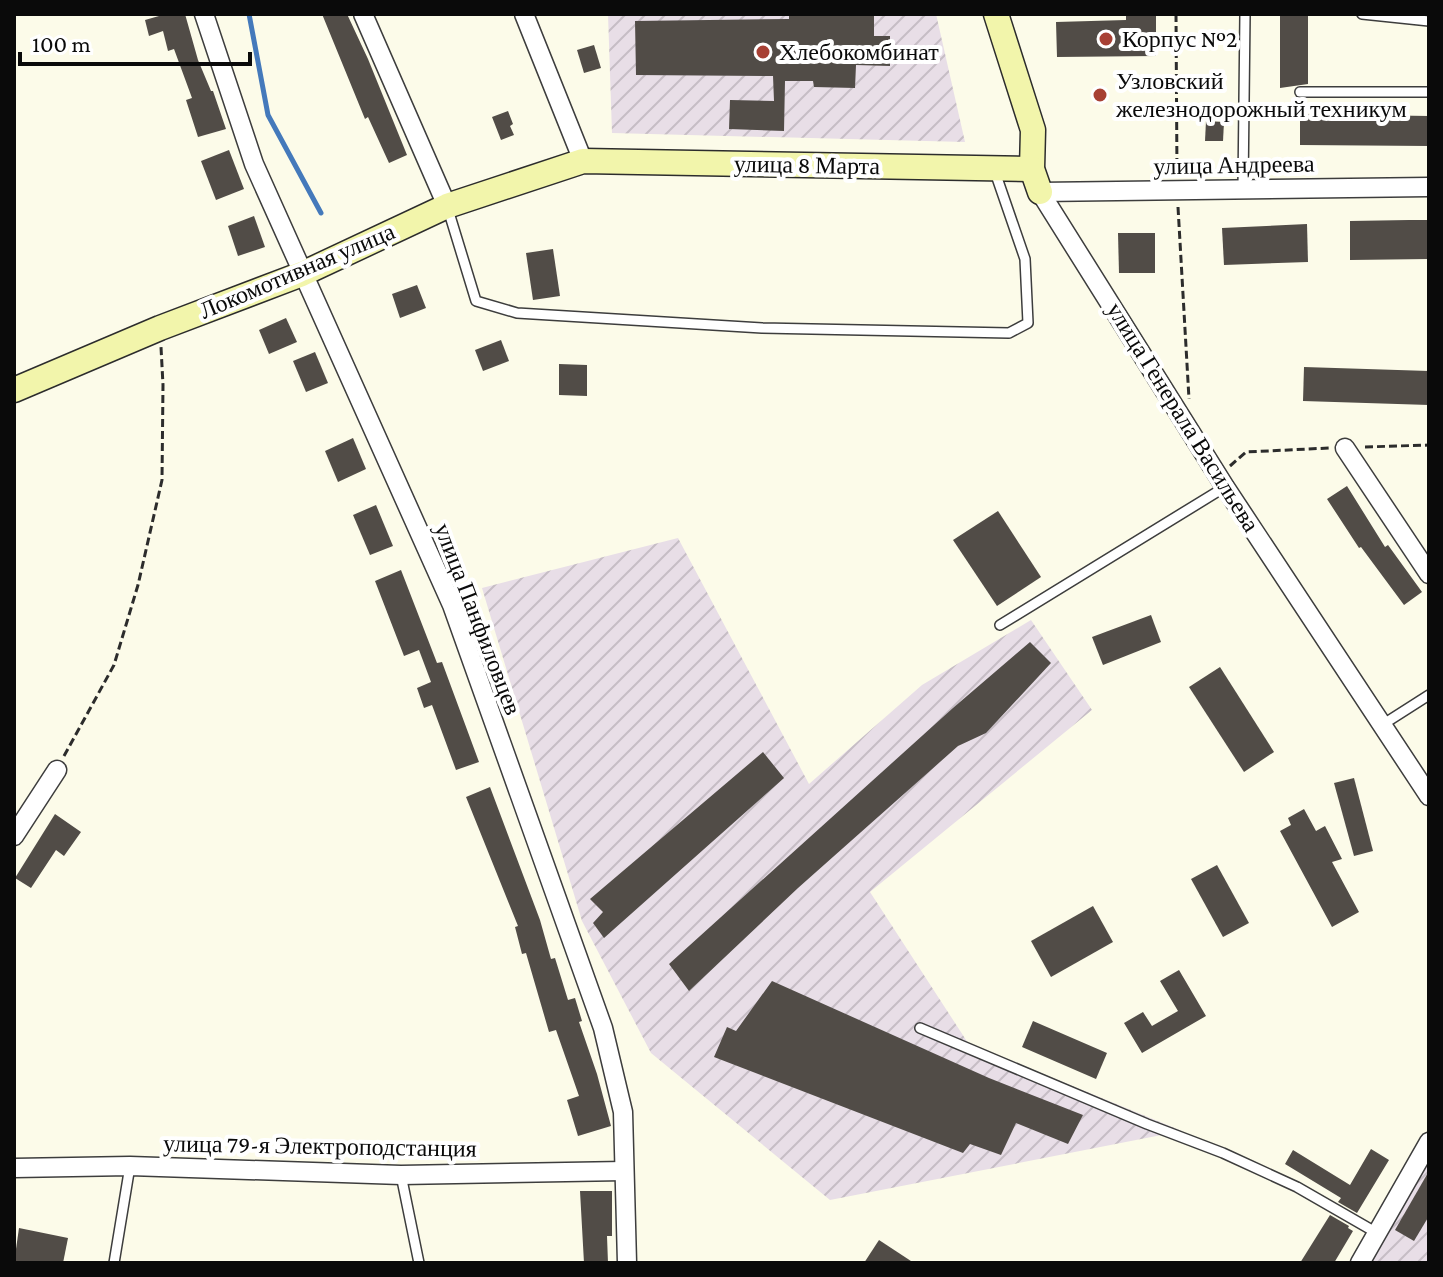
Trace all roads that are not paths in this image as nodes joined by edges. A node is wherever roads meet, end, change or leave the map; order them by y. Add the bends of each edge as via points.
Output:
1 (204, 14) edge
2 (363, 14) edge
3 (524, 14) edge
4 (996, 14) edge
5 (1245, 14) edge
6 (1362, 14) edge
7 (1429, 21) edge
8 (1300, 92) dead end
9 (1429, 92) edge
10 (583, 161) junction
11 (994, 169) junction
12 (1036, 181) junction
13 (1429, 187) edge
14 (1243, 188) junction
15 (447, 206) junction
16 (302, 274) junction
17 (14, 390) edge
18 (1345, 448) road end
19 (1222, 482) junction
20 (1429, 574) edge
21 (1000, 625) dead end
22 (1429, 695) edge
23 (1382, 725) junction
24 (57, 770) road end
25 (1429, 796) edge
26 (14, 836) edge
27 (920, 1028) dead end
28 (1429, 1142) edge
29 (130, 1166) junction
30 (14, 1168) edge
31 (624, 1171) junction
32 (401, 1175) junction
33 (1377, 1233) junction
34 (114, 1263) edge
35 (419, 1263) edge
36 (627, 1263) edge
37 (1360, 1263) edge

1 - 16 street, улица Панфиловцев via 254,164
2 - 15 street
3 - 10 street
4 - 12 main road via 1033,130
5 - 14 lane
6 - 7 lane
8 - 9 lane
10 - 11 main road, улица 8 Марта
10 - 15 main road, Локомотивная улица
11 - 12 main road, улица 8 Марта
11 - 15 lane via 1025,259 1028,323 1009,333 762,328 517,313 476,301
12 - 14 street, улица Андреева via 1177,190
12 - 19 street, улица Генерала Васильева
13 - 14 street, улица Андреева
15 - 16 main road, Локомотивная улица
16 - 17 main road, Локомотивная улица
16 - 31 street, улица Панфиловцев via 452,605 603,1028 623,1112
18 - 20 street
19 - 21 lane
19 - 23 street, улица Генерала Васильева
22 - 23 lane
23 - 25 street, улица Генерала Васильева
24 - 26 street
27 - 33 lane via 1223,1153
28 - 33 street
29 - 30 street, улица 79-я Электроподстанция
29 - 32 street, улица 79-я Электроподстанция
29 - 34 lane
31 - 32 street, улица 79-я Электроподстанция
31 - 36 street, улица Панфиловцев
32 - 35 lane
33 - 37 street

